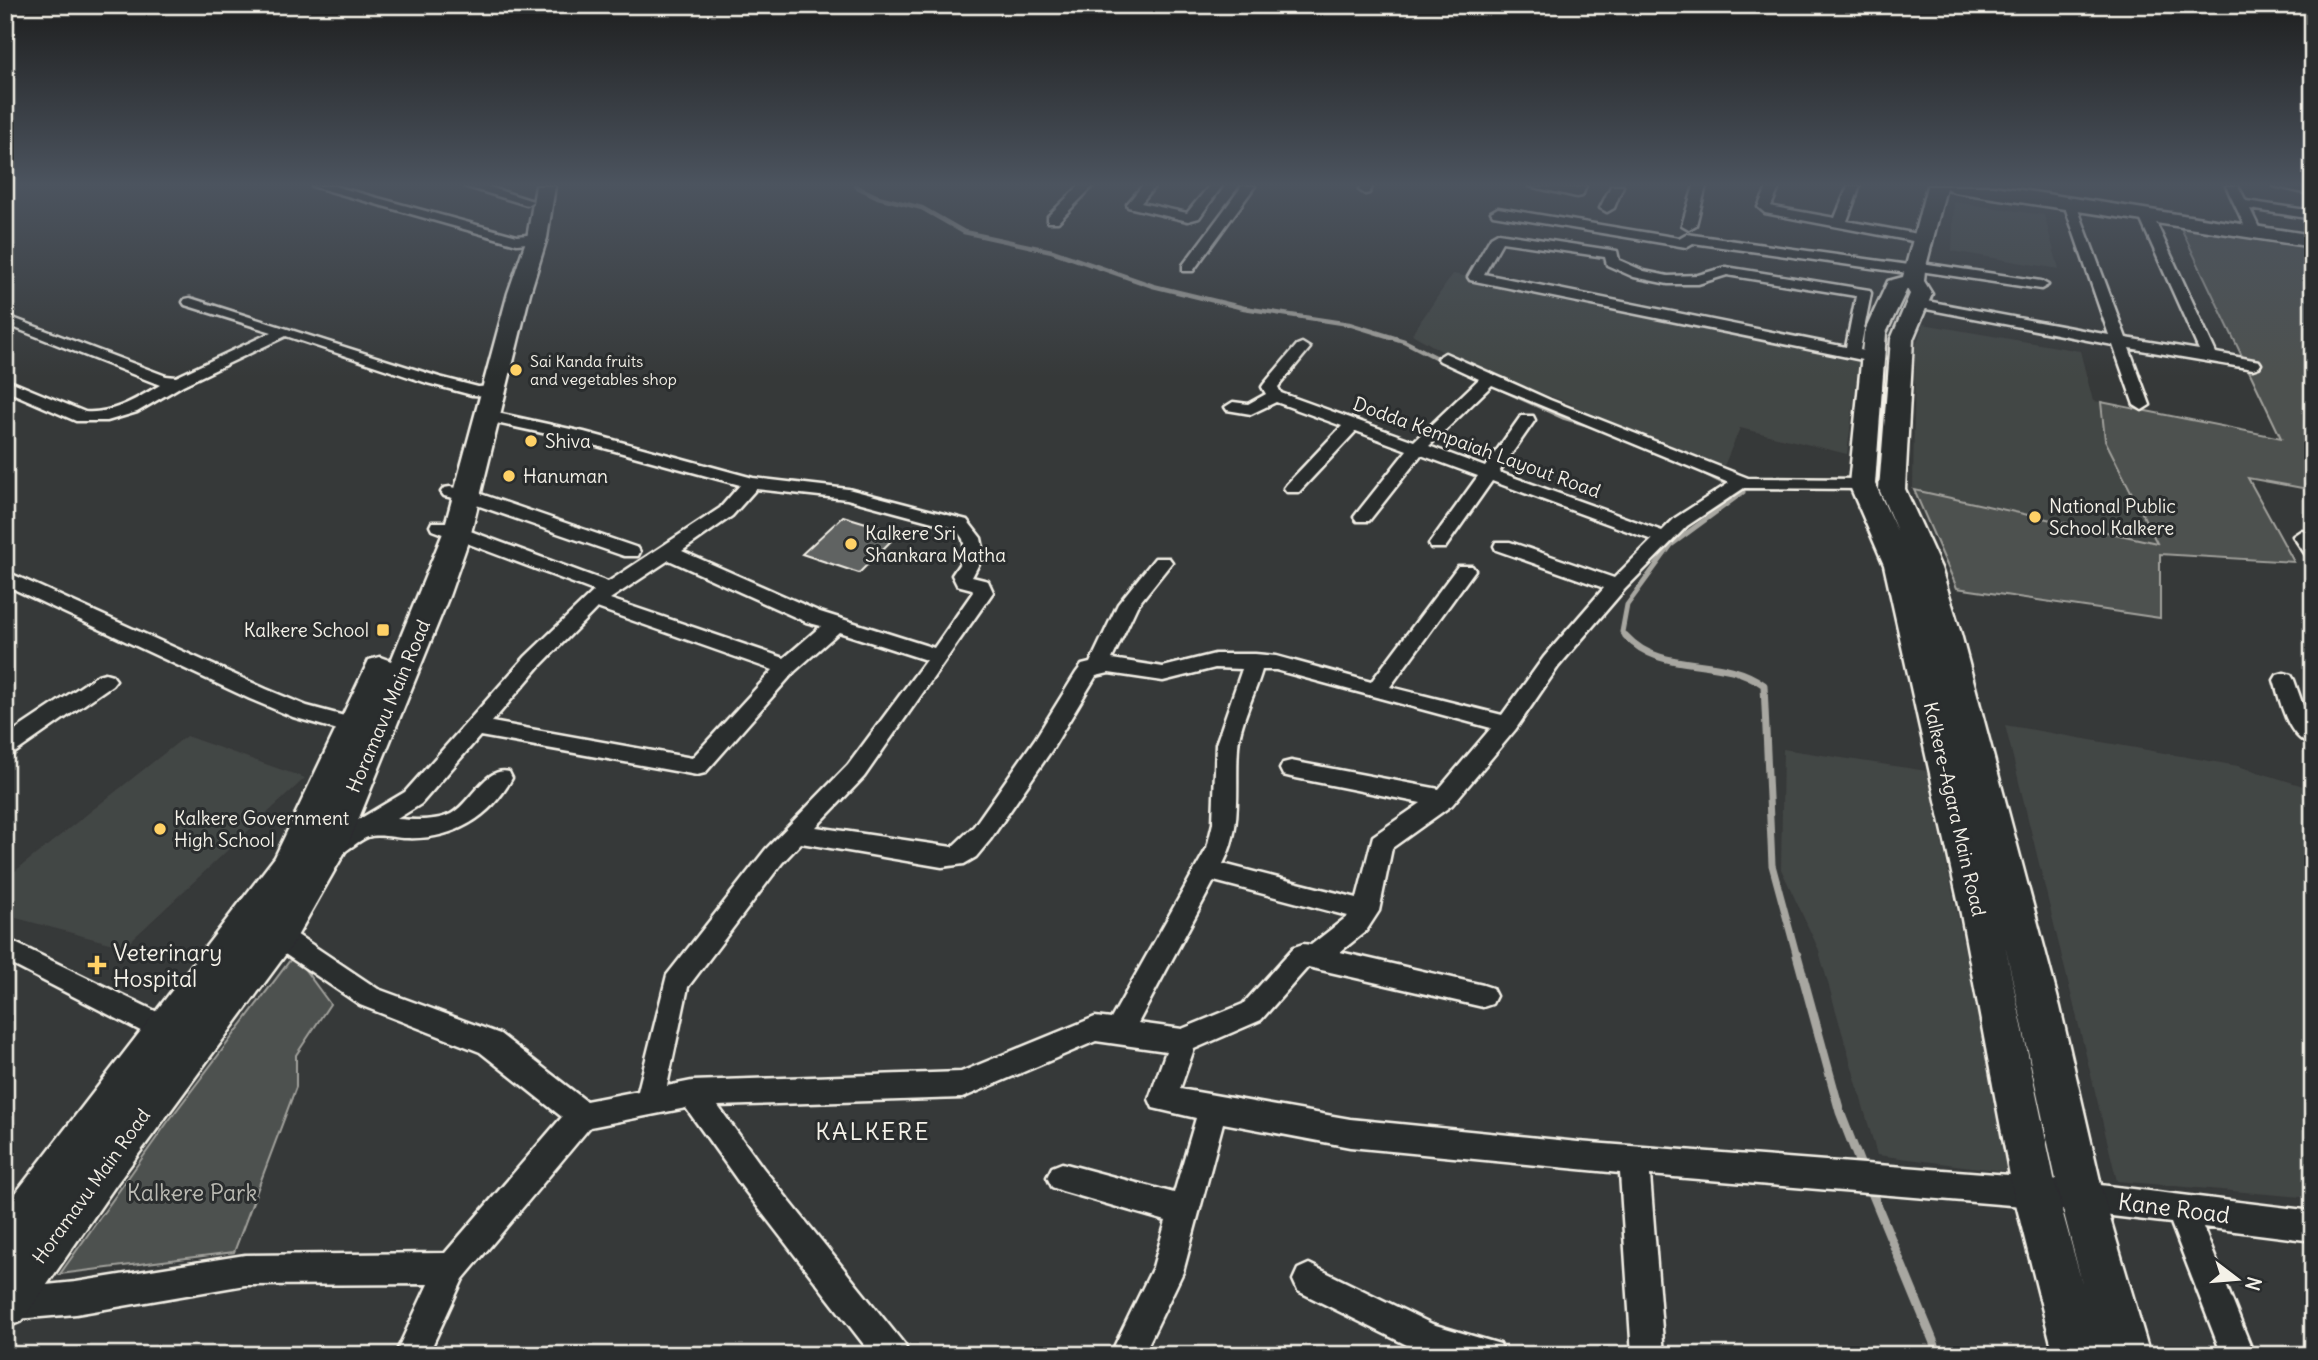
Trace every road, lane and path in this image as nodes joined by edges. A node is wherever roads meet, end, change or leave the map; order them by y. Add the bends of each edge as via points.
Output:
1 (525, 249) edge
2 (1202, 249) edge
3 (1491, 249) edge
4 (1582, 249) edge
5 (1742, 249) edge
6 (1920, 249) edge
7 (2086, 249) edge
8 (2162, 249) edge
9 (1188, 268) dead end
10 (1909, 284) junction
11 (2041, 285) dead end
12 (1864, 293) junction
13 (190, 302) dead end
14 (5, 319) edge
15 (285, 331) junction
16 (2120, 342) junction
17 (1302, 348) dead end
18 (1862, 355) junction
19 (2210, 357) junction
20 (1445, 358) dead end
21 (2253, 364) dead end
22 (1487, 381) junction
23 (177, 382) junction
24 (5, 384) edge
25 (1275, 396) junction
26 (487, 400) junction
27 (2142, 405) dead end
28 (1233, 407) dead end
29 (1527, 420) dead end
30 (1353, 424) junction
31 (1418, 447) junction
32 (1490, 474) junction
33 (752, 483) junction
34 (1739, 485) junction
35 (1877, 486) junction
36 (1293, 488) dead end
37 (458, 494) junction
38 (1363, 517) dead end
39 (448, 529) junction
40 (1664, 538) junction
41 (1438, 544) dead end
42 (1503, 546) dead end
43 (631, 552) dead end
44 (668, 552) junction
45 (1162, 562) dead end
46 (1465, 570) dead end
47 (5, 577) edge
48 (1617, 586) junction
49 (602, 595) junction
50 (836, 624) junction
51 (939, 657) junction
52 (1255, 661) junction
53 (787, 667) junction
54 (1098, 668) junction
55 (105, 680) dead end
56 (2284, 681) dead end
57 (1376, 691) junction
58 (1507, 724) junction
59 (355, 727) junction
60 (474, 727) junction
61 (2313, 738) edge
62 (5, 748) edge
63 (1291, 769) dead end
64 (501, 778) dead end
65 (1444, 800) junction
66 (367, 826) junction
67 (797, 833) junction
68 (328, 850) junction
69 (289, 866) junction
70 (1208, 870) junction
71 (1367, 911) junction
72 (240, 931) junction
73 (278, 936) junction
74 (5, 949) edge
75 (1315, 957) junction
76 (1483, 996) dead end
77 (166, 1030) junction
78 (1119, 1031) junction
79 (1183, 1041) junction
80 (198, 1042) junction
81 (692, 1094) junction
82 (649, 1103) junction
83 (1213, 1108) junction
84 (582, 1115) junction
85 (1634, 1160) junction
86 (1062, 1177) dead end
87 (2035, 1192) junction
88 (2081, 1198) junction
89 (2180, 1208) junction
90 (1184, 1211) junction
91 (2313, 1226) edge
92 (5, 1249) edge
93 (452, 1268) junction
94 (1309, 1280) dead end
95 (5, 1305) edge
96 (890, 1353) edge
97 (411, 1355) edge
98 (1126, 1355) edge
99 (1489, 1355) edge
100 (1648, 1355) edge
101 (2078, 1355) edge
102 (2126, 1355) edge
103 (2238, 1355) edge

1 - 26 street, Horamavu Main Road via 519,293
2 - 9 street
3 - 18 street via 1475,276
4 - 12 street via 1612,254 1612,262 1627,271 1661,278 1710,280 1726,271
5 - 10 street
6 - 10 street, Kalkere-Agara Main Road
7 - 16 street
8 - 19 street
10 - 11 street
10 - 12 street
10 - 16 street
10 - 18 street, Kalkere-Agara Main Road
10 - 35 street, Kalkere-Agara Main Road
12 - 18 street
13 - 15 street
14 - 23 street via 163,381
15 - 23 street
15 - 26 street
16 - 19 street
16 - 27 street
17 - 25 street via 1270,387
18 - 35 street, Kalkere-Agara Main Road
19 - 21 street
20 - 22 street
22 - 31 street
22 - 34 street
23 - 24 street via 120,413 94,419
25 - 28 street via 1251,410
25 - 30 street, Dodda Kempaiah Layout Road
26 - 33 street via 578,436
26 - 37 street, Horamavu Main Road
29 - 32 street
30 - 31 street, Dodda Kempaiah Layout Road
30 - 36 street
31 - 32 street, Dodda Kempaiah Layout Road
31 - 38 street
32 - 40 street, Dodda Kempaiah Layout Road
32 - 41 street
33 - 44 street via 726,512
33 - 51 street via 848,494 961,524 972,538 975,554 962,575 964,581 981,584 983,592
34 - 35 street
34 - 40 street
35 - 87 street, Kalkere-Agara Main Road via 1980,914
35 - 88 street, Kalkere-Agara Main Road via 1927,568 2040,1007
37 - 39 street, Horamavu Main Road
37 - 43 street
39 - 49 street
39 - 59 street, Horamavu Main Road
39 - 68 street, Horamavu Main Road via 434,596
40 - 48 street
42 - 48 street
44 - 49 street
44 - 50 street
45 - 54 street via 1128,604
46 - 57 street
47 - 59 street via 258,694
48 - 58 street via 1551,662
49 - 53 street
49 - 60 street via 533,661
50 - 51 street
50 - 53 street
51 - 67 street via 856,771
52 - 54 street via 1204,662 1163,674
52 - 57 street
52 - 70 street via 1227,744 1225,824
53 - 60 street via 697,767
54 - 67 street via 1083,678 982,833 956,857
55 - 62 street
56 - 61 street via 2297,720
57 - 58 street
58 - 65 street
59 - 69 street, Horamavu Main Road
60 - 66 street via 413,799
63 - 65 street
64 - 66 street via 458,821 425,829
65 - 71 street via 1381,842
66 - 68 street
67 - 82 street via 676,983
68 - 69 street
68 - 73 street, Horamavu Main Road
69 - 72 street, Horamavu Main Road
70 - 71 street
70 - 78 street
71 - 75 street
72 - 73 street
72 - 77 street, Horamavu Main Road
73 - 80 street, Horamavu Main Road
73 - 84 street via 369,997 490,1043
74 - 77 street
75 - 76 street
75 - 79 street via 1303,955 1252,1012
77 - 80 street
77 - 92 street, Horamavu Main Road
78 - 79 street
78 - 81 street via 1095,1029 962,1085
79 - 83 street, Kane Road via 1163,1099
80 - 95 street, Horamavu Main Road
81 - 82 street
81 - 96 street
82 - 84 street
83 - 85 street, Kane Road via 1350,1133
83 - 90 street
84 - 93 street
85 - 87 street, Kane Road
85 - 100 street
86 - 90 street
87 - 88 street, Kane Road
87 - 101 street, Kalkere-Agara Main Road
88 - 89 street, Kane Road
88 - 102 street, Kalkere-Agara Main Road
89 - 91 street, Kane Road
89 - 103 street
90 - 98 street via 1167,1272
93 - 95 street via 245,1270
93 - 97 street
94 - 99 street via 1429,1339

